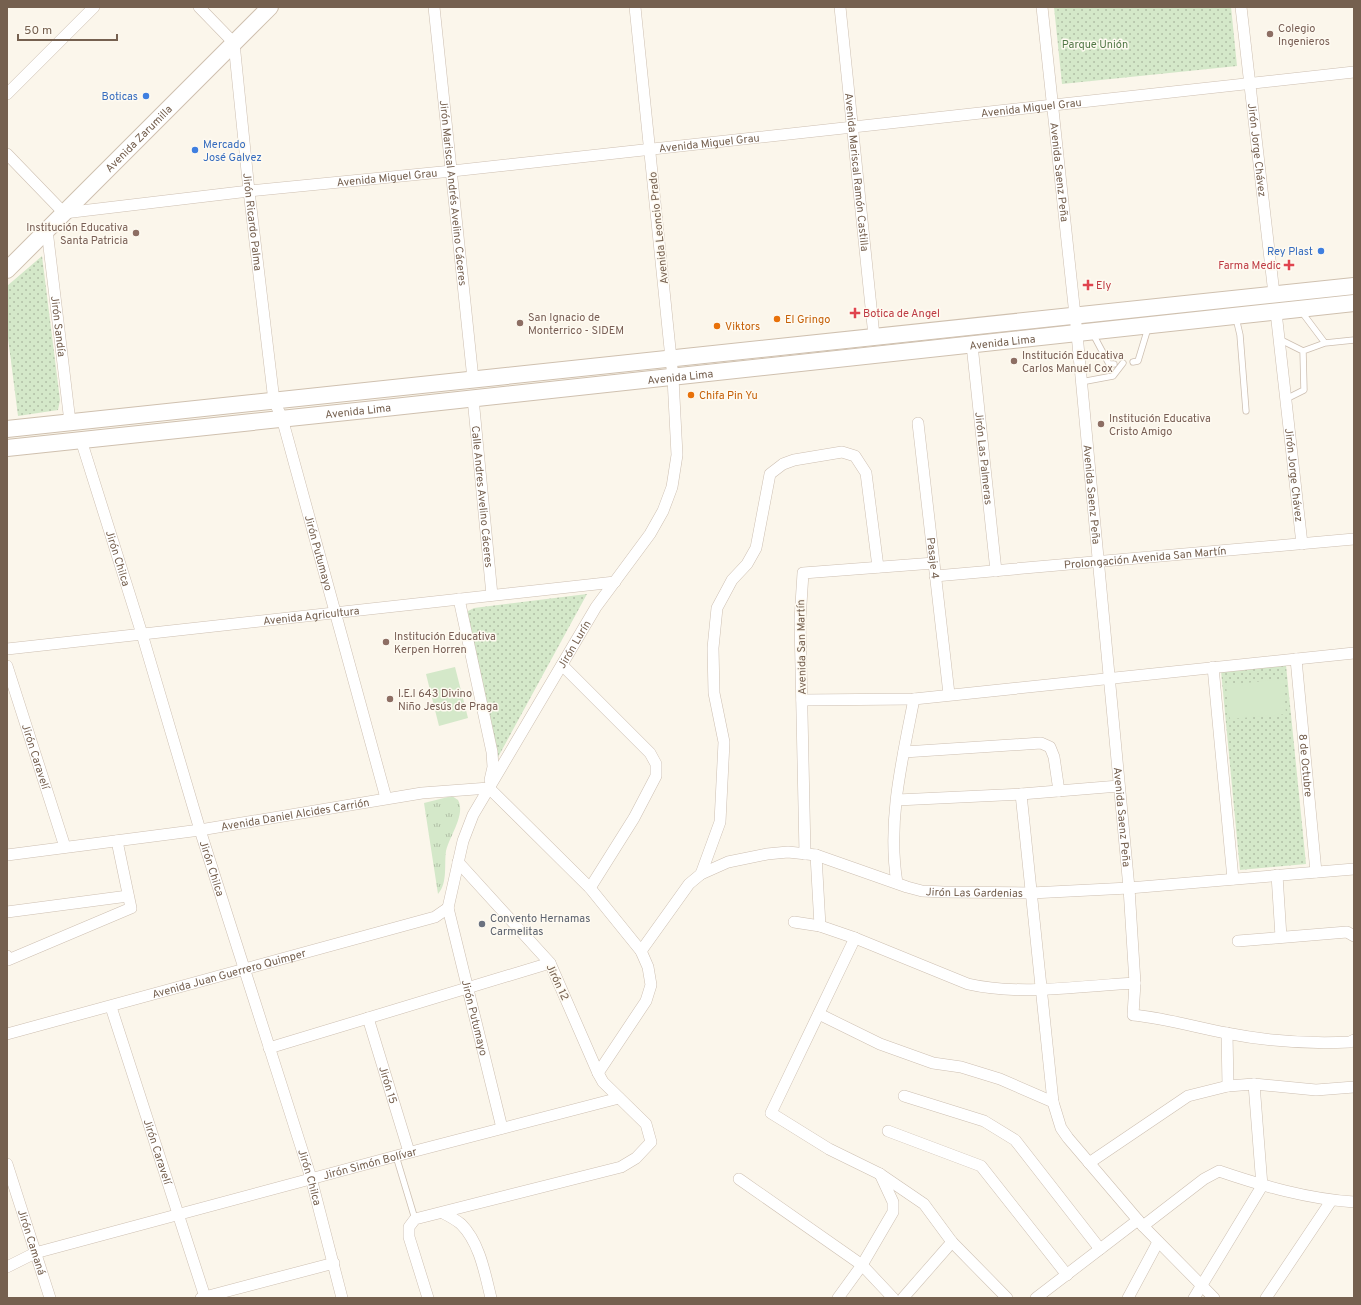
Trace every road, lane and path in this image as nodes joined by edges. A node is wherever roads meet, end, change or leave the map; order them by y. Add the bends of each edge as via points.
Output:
1 (94, 7) edge
2 (199, 7) edge
3 (270, 7) edge
4 (434, 7) edge
5 (635, 7) edge
6 (840, 7) edge
7 (1042, 7) edge
8 (1241, 7) edge
9 (234, 43) junction
10 (1354, 72) edge
11 (1249, 84) junction
12 (7, 94) edge
13 (1052, 105) junction
14 (851, 127) junction
15 (650, 150) junction
16 (7, 154) edge
17 (452, 171) junction
18 (249, 191) junction
19 (64, 213) junction
20 (47, 230) junction
21 (7, 270) edge
22 (1354, 286) edge
23 (1274, 294) junction
24 (1354, 303) edge
25 (1299, 309) junction
26 (1276, 312) junction
27 (1075, 316) junction
28 (1236, 316) junction
29 (1149, 326) junction
30 (1084, 333) junction
31 (874, 336) junction
32 (1279, 339) junction
33 (1354, 340) edge
34 (1325, 343) junction
35 (972, 345) junction
36 (1303, 351) junction
37 (672, 359) junction
38 (1133, 362) dead end
39 (1123, 363) dead end
40 (1114, 364) dead end
41 (673, 378) junction
42 (473, 379) junction
43 (1081, 382) junction
44 (472, 398) junction
45 (1286, 399) junction
46 (274, 401) junction
47 (1246, 411) dead end
48 (282, 418) junction
49 (70, 422) junction
50 (918, 423) dead end
51 (11, 426) edge
52 (81, 440) junction
53 (7, 448) edge
54 (1354, 539) edge
55 (1302, 544) junction
56 (934, 562) junction
57 (1098, 562) junction
58 (878, 567) junction
59 (996, 572) junction
60 (936, 576) junction
61 (615, 582) junction
62 (492, 595) junction
63 (459, 599) junction
64 (335, 612) junction
65 (142, 634) junction
66 (7, 649) edge
67 (1354, 653) edge
68 (1296, 659) junction
69 (562, 665) junction
70 (7, 666) edge
71 (1213, 667) junction
72 (1109, 678) junction
73 (949, 694) junction
74 (914, 699) junction
75 (802, 700) junction
76 (904, 752) junction
77 (1119, 786) junction
78 (489, 788) junction
79 (1059, 790) junction
80 (1021, 794) junction
81 (386, 798) junction
82 (897, 800) junction
83 (200, 830) junction
84 (117, 840) junction
85 (65, 847) junction
86 (7, 854) edge
87 (811, 854) junction
88 (458, 862) junction
89 (1354, 869) edge
90 (1316, 872) junction
91 (701, 874) junction
92 (1277, 876) junction
93 (1233, 879) junction
94 (897, 883) junction
95 (590, 888) junction
96 (1129, 888) junction
97 (1031, 893) junction
98 (128, 896) junction
99 (448, 908) junction
100 (7, 912) edge
101 (794, 922) dead end
102 (820, 926) junction
103 (1354, 936) edge
104 (1281, 937) junction
105 (855, 938) junction
106 (1238, 941) dead end
107 (641, 951) junction
108 (7, 956) edge
109 (550, 963) junction
110 (245, 970) junction
111 (1135, 983) junction
112 (467, 988) junction
113 (1041, 989) junction
114 (111, 1006) junction
115 (819, 1014) junction
116 (368, 1018) junction
117 (1228, 1033) junction
118 (7, 1034) edge
119 (1354, 1040) edge
120 (269, 1048) junction
121 (598, 1073) junction
122 (1254, 1084) junction
123 (1228, 1086) junction
124 (1354, 1086) edge
125 (904, 1096) dead end
126 (620, 1098) junction
127 (1053, 1102) junction
128 (502, 1128) junction
129 (888, 1131) dead end
130 (409, 1152) junction
131 (396, 1156) junction
132 (1089, 1162) junction
133 (7, 1164) edge
134 (880, 1174) junction
135 (311, 1178) junction
136 (739, 1179) dead end
137 (1262, 1186) junction
138 (1331, 1200) junction
139 (1354, 1202) edge
140 (443, 1213) junction
141 (179, 1214) junction
142 (416, 1219) junction
143 (1141, 1223) junction
144 (952, 1242) junction
145 (1158, 1242) junction
146 (1100, 1249) junction
147 (35, 1253) junction
148 (334, 1263) junction
149 (862, 1265) junction
150 (7, 1267) edge
151 (1067, 1275) junction
152 (1203, 1285) junction
153 (50, 1298) edge
154 (203, 1298) edge
155 (342, 1298) edge
156 (428, 1298) edge
157 (491, 1298) edge
158 (838, 1298) edge
159 (893, 1298) edge
160 (903, 1298) edge
161 (1006, 1298) edge
162 (1036, 1298) edge
163 (1128, 1298) edge
164 (1194, 1298) edge
165 (1214, 1298) edge
166 (1266, 1298) edge

1 - 12 street
2 - 9 street
3 - 9 main road, Avenida Zarumilla
4 - 17 street, Jirón Mariscal Andrés Avelino Cáceres
5 - 15 street, Avenida Leoncio Prado
6 - 14 street, Avenida Mariscal Ramón Castilla
7 - 13 street, Avenida Saenz Peña
8 - 11 street, Jirón Jorge Chávez
9 - 18 street, Jirón Ricardo Palma
9 - 19 main road, Avenida Zarumilla
10 - 11 street, Avenida Miguel Grau
11 - 13 street, Avenida Miguel Grau
11 - 23 street, Jirón Jorge Chávez
13 - 14 street, Avenida Miguel Grau
13 - 27 street, Avenida Saenz Peña
14 - 15 street, Avenida Miguel Grau
14 - 31 street, Avenida Mariscal Ramón Castilla
15 - 17 street, Avenida Miguel Grau
15 - 37 street, Avenida Leoncio Prado
16 - 19 street
17 - 18 street, Avenida Miguel Grau
17 - 42 street, Jirón Mariscal Andrés Avelino Cáceres
18 - 19 street, Avenida Miguel Grau
18 - 46 street, Jirón Ricardo Palma
19 - 20 main road, Avenida Zarumilla
20 - 21 main road, Avenida Zarumilla
20 - 49 street, Jirón Sandía
22 - 23 main road, Avenida Lima
23 - 27 main road, Avenida Lima
24 - 25 main road, Avenida Lima
25 - 26 main road, Avenida Lima
25 - 34 lane
26 - 28 main road, Avenida Lima
26 - 32 street, Jirón Jorge Chávez
27 - 30 street, Avenida Saenz Peña
27 - 31 main road, Avenida Lima
28 - 29 main road, Avenida Lima
28 - 47 lane
29 - 30 main road, Avenida Lima
29 - 38 lane via 1138,361
30 - 35 main road, Avenida Lima
30 - 40 lane via 1109,364
30 - 43 street, Avenida Saenz Peña
31 - 37 main road, Avenida Lima
32 - 36 lane
32 - 45 street, Jirón Jorge Chávez
33 - 34 lane
34 - 36 lane
35 - 41 main road, Avenida Lima
35 - 59 street, Jirón Las Palmeras
36 - 45 lane via 1304,390
37 - 41 street, Avenida Leoncio Prado
37 - 42 main road, Avenida Lima
39 - 43 lane via 1113,376
41 - 44 main road, Avenida Lima
41 - 61 street, Jirón Lurín via 677,455 672,487 663,511 650,534
42 - 46 main road, Avenida Lima
43 - 57 street, Avenida Saenz Peña
44 - 48 main road, Avenida Lima
44 - 62 street, Calle Andres Avelino Cáceres
45 - 55 street, Jirón Jorge Chávez
46 - 48 street, Jirón Putumayo
46 - 49 main road, Avenida Lima
48 - 52 main road, Avenida Lima
48 - 64 street, Jirón Putumayo
49 - 51 main road, Avenida Lima
50 - 56 street, Pasaje 4
52 - 53 main road, Avenida Lima
52 - 65 street, Jirón Chilca
54 - 55 street, Prolongación Avenida San Martín
55 - 57 street, Prolongación Avenida San Martín
56 - 58 street, Avenida San Martín
56 - 60 street, Pasaje 4
57 - 59 street, Prolongación Avenida San Martín
57 - 72 street, Avenida Saenz Peña
58 - 75 street, Avenida San Martín via 803,573 800,620
58 - 91 street via 866,472 855,456 842,452 794,460 783,464 770,474 756,548 747,564 732,580 717,608 713,648 714,693 724,742 720,822
59 - 60 street, Prolongación Avenida San Martín
60 - 73 street, Pasaje 4
61 - 62 street, Avenida Agricultura
61 - 69 street, Jirón Lurín via 596,606
62 - 63 street, Avenida Agricultura
63 - 64 street, Avenida Agricultura
63 - 78 street via 492,752 493,767
64 - 65 street, Avenida Agricultura
64 - 81 street, Jirón Putumayo
65 - 66 street, Avenida Agricultura
65 - 83 street, Jirón Chilca
67 - 68 street
68 - 71 street
68 - 90 street, 8 de Octubre
69 - 78 street, Jirón Lurín
69 - 95 street via 650,753 656,764 656,776 634,818
70 - 85 street, Jirón Caravelí
71 - 72 street
71 - 93 street
72 - 73 street
72 - 77 street, Avenida Saenz Peña
73 - 74 street
74 - 75 street
74 - 76 street
75 - 87 street, Avenida San Martín
76 - 79 street via 1041,743 1050,748 1054,757
76 - 82 street
77 - 79 street
77 - 96 street, Avenida Saenz Peña
78 - 81 street, Avenida Daniel Alcides Carrión
78 - 88 street, Jirón Lurín via 473,816
78 - 95 street
79 - 80 street
80 - 82 street
80 - 97 street
81 - 83 street, Avenida Daniel Alcides Carrión
82 - 94 street via 893,830 893,857
83 - 84 street, Avenida Daniel Alcides Carrión
83 - 110 street, Jirón Chilca
84 - 85 street, Avenida Daniel Alcides Carrión
84 - 98 street
85 - 86 street, Avenida Daniel Alcides Carrión
87 - 91 street, Jirón Las Gardenias via 767,854 728,862
87 - 94 street, Jirón Las Gardenias
87 - 102 street, Avenida San Martín
88 - 99 street, Jirón Lurín
88 - 109 street, Jirón 12
89 - 90 street, Jirón Las Gardenias
90 - 92 street, Jirón Las Gardenias
91 - 107 street, Jirón Las Gardenias via 689,884
92 - 93 street, Jirón Las Gardenias
92 - 104 street
93 - 96 street, Jirón Las Gardenias
94 - 97 street, Jirón Las Gardenias via 922,891
95 - 107 street
96 - 97 street, Jirón Las Gardenias
96 - 111 street, Avenida Saenz Peña
97 - 113 street
98 - 100 street
98 - 108 street via 131,908 8,960
99 - 110 street, Avenida Juan Guerrero Quimper via 435,917
99 - 112 street, Jirón Putumayo
101 - 102 street
102 - 105 street
103 - 104 street via 1347,932
104 - 106 street
105 - 113 street via 968,984 985,988
105 - 115 street
107 - 121 street via 648,967 651,985 646,1001
109 - 112 street
109 - 121 street, Jirón 12
110 - 114 street, Avenida Juan Guerrero Quimper
110 - 120 street, Jirón Chilca
111 - 113 street
111 - 117 street, Avenida Saenz Peña via 1133,1015
112 - 116 street
112 - 128 street, Jirón Putumayo
113 - 127 street
114 - 118 street, Avenida Juan Guerrero Quimper
114 - 141 street, Jirón Caravelí
115 - 127 street via 880,1044 933,1063 961,1067 1000,1078
115 - 134 street via 771,1113 829,1149
116 - 120 street
116 - 130 street, Jirón 15
117 - 119 street via 1315,1044
117 - 123 street
120 - 135 street, Jirón Chilca
121 - 126 street, Jirón 12 via 603,1082
122 - 123 street
122 - 124 street via 1316,1090
122 - 137 street
123 - 132 street via 1188,1096
125 - 146 street via 984,1121 1016,1140
126 - 128 street, Jirón Simón Bolívar
126 - 140 street, Jirón 12 via 646,1124 651,1142 636,1158 621,1167
127 - 132 street via 1061,1128
128 - 130 street, Jirón Simón Bolívar
129 - 151 street via 981,1166
130 - 131 street, Jirón Simón Bolívar
131 - 135 street, Jirón Simón Bolívar
131 - 142 lane
132 - 143 street
133 - 147 street, Jirón Camaná
134 - 144 street via 924,1204
134 - 149 street via 893,1202 894,1212
135 - 141 street, Jirón Simón Bolívar
135 - 148 street, Jirón Chilca
136 - 149 street
137 - 138 street
137 - 143 street via 1219,1171
137 - 152 street
138 - 139 street
138 - 166 street
140 - 142 street
140 - 157 street via 461,1224 471,1238 480,1257
141 - 147 street, Jirón Simón Bolívar
141 - 154 street, Jirón Caravelí
142 - 156 street via 409,1227 409,1238
143 - 145 street
143 - 146 street
144 - 160 street
144 - 161 street
145 - 152 street
145 - 163 street
146 - 151 street
147 - 150 street, Jirón Simón Bolívar
147 - 153 street, Jirón Camaná
148 - 154 street
148 - 155 street, Jirón Chilca
149 - 158 street
149 - 159 street
151 - 162 street
152 - 164 street
152 - 165 street

